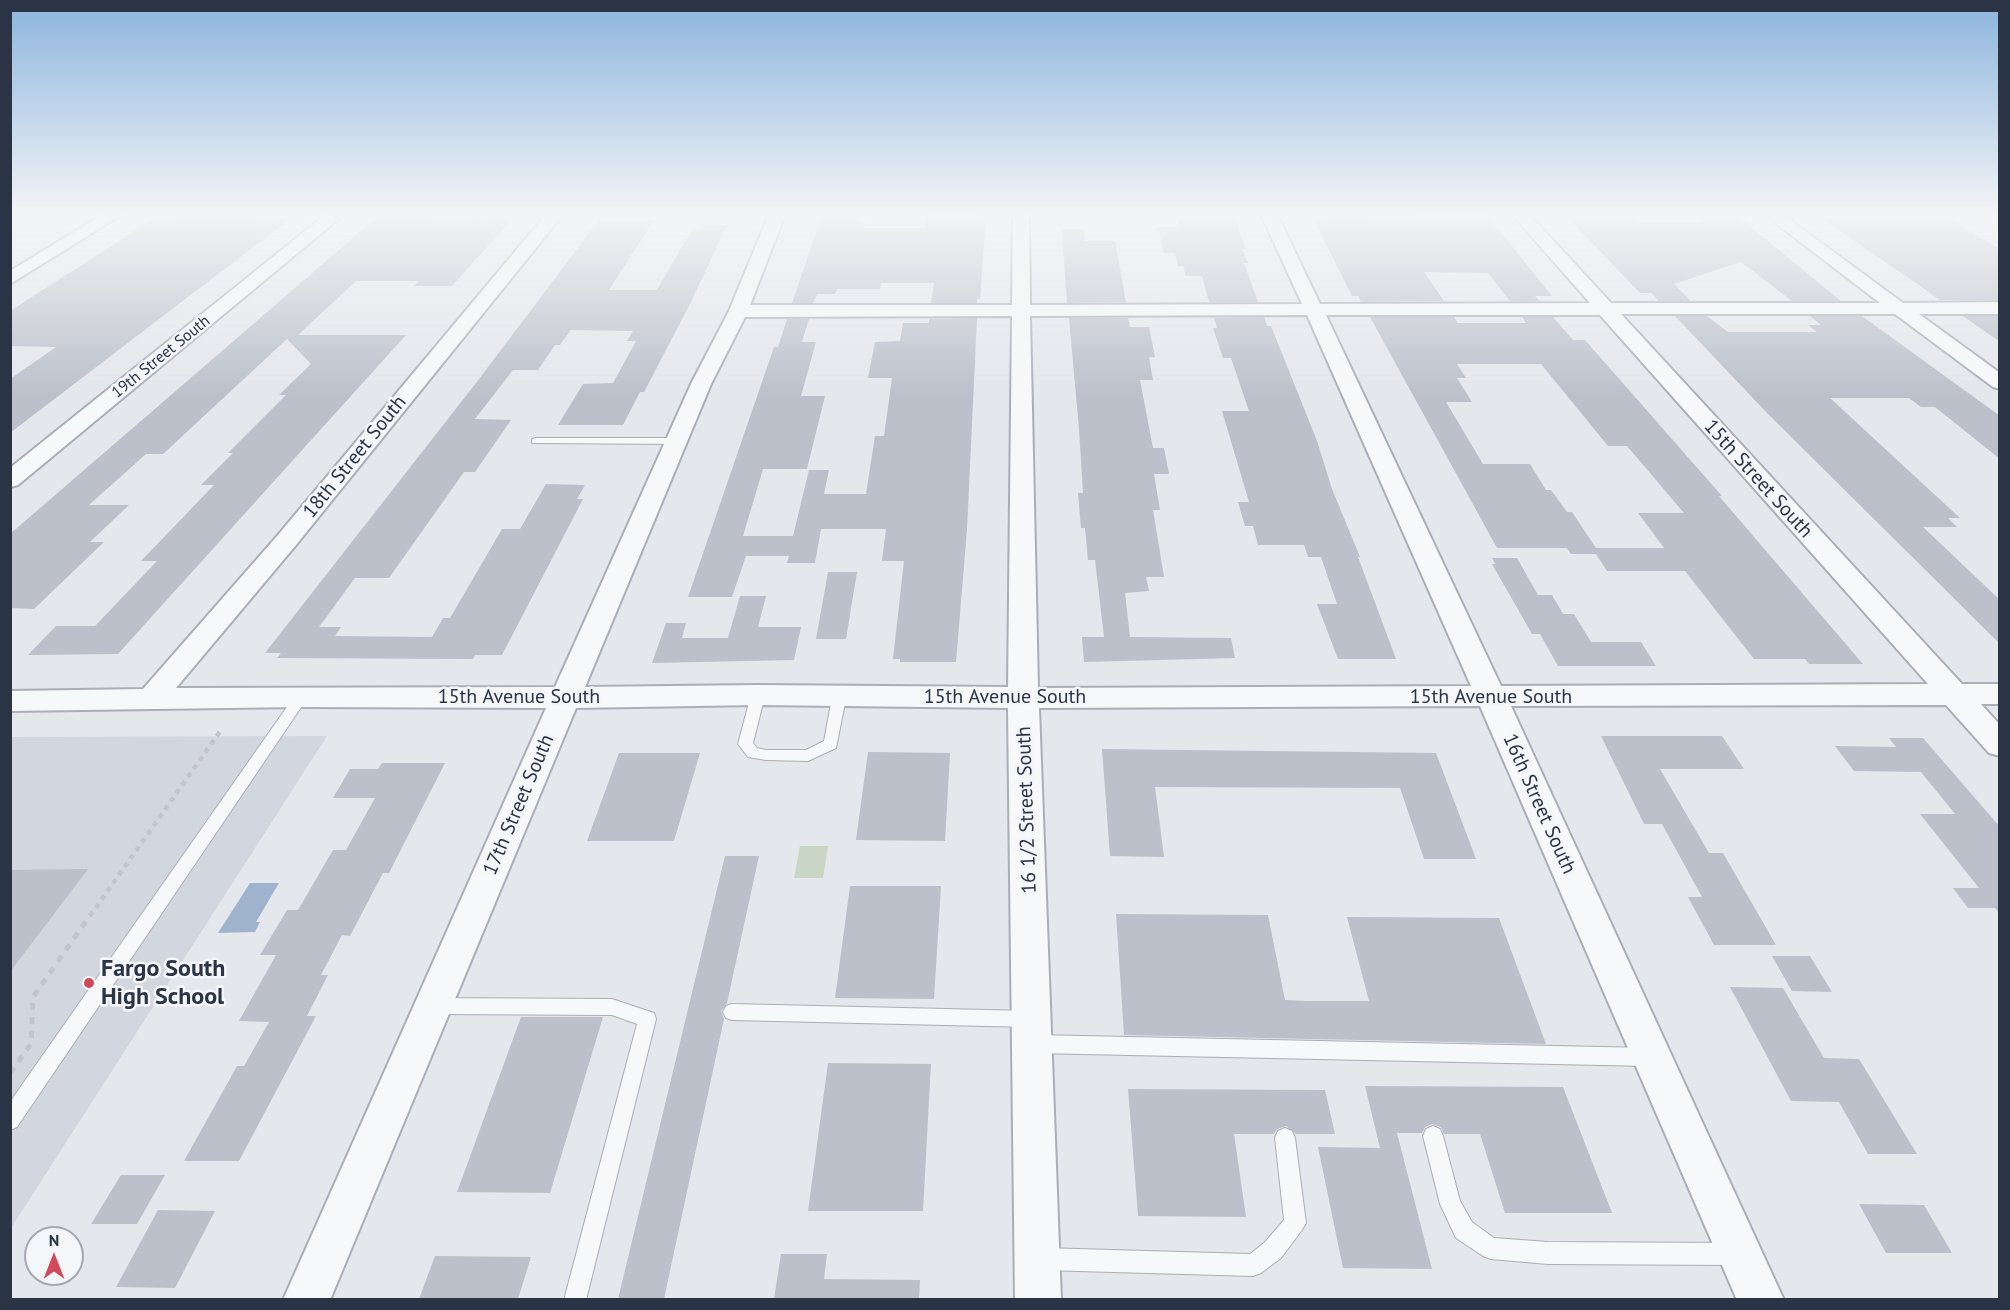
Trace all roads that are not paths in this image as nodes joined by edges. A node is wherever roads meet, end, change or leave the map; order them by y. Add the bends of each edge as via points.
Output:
1 (264, 273) edge
2 (507, 273) edge
3 (753, 273) edge
4 (1021, 273) edge
5 (1297, 273) edge
6 (1573, 273) edge
7 (1852, 273) edge
8 (1899, 308) junction
9 (2000, 308) edge
10 (1021, 309) junction
11 (1314, 309) junction
12 (1605, 309) junction
13 (738, 311) junction
14 (2000, 383) edge
15 (536, 441) dead end
16 (676, 441) junction
17 (10, 480) edge
18 (2000, 694) edge
19 (758, 695) junction
20 (1954, 695) junction
21 (301, 697) junction
22 (1491, 697) junction
23 (565, 698) junction
24 (839, 698) junction
25 (1024, 698) junction
26 (150, 700) junction
27 (10, 701) edge
28 (2000, 745) edge
29 (433, 1006) junction
30 (732, 1012) dead end
31 (1033, 1031) junction
32 (1651, 1057) junction
33 (10, 1120) edge
34 (1433, 1136) dead end
35 (1284, 1138) dead end
36 (1740, 1254) junction
37 (1038, 1259) junction
38 (306, 1299) edge
39 (575, 1299) edge
40 (1038, 1299) edge
41 (1761, 1299) edge

1 - 17 street, 19th Street South
2 - 26 street, 18th Street South
3 - 13 street, 17th Street South
4 - 10 street, 16 1/2 Street South
5 - 11 street, 16th Street South
6 - 12 street, 15th Street South
7 - 8 street
8 - 9 street
8 - 12 street
8 - 14 street
10 - 11 street
10 - 13 street
10 - 25 street, 16 1/2 Street South
11 - 12 street
11 - 22 street, 16th Street South
12 - 20 street, 15th Street South
13 - 16 street, 17th Street South
15 - 16 lane
16 - 23 street, 17th Street South
18 - 20 street, 15th Avenue South
19 - 23 street, 15th Avenue South
19 - 24 street, 15th Avenue South
19 - 24 lane via 745,744 753,753 766,755 808,756 831,744
20 - 22 street, 15th Avenue South
20 - 28 street, 15th Street South
21 - 23 street, 15th Avenue South
21 - 26 street, 15th Avenue South
21 - 33 lane
22 - 25 street, 15th Avenue South
22 - 32 street, 16th Street South
23 - 29 street, 17th Street South
24 - 25 street, 15th Avenue South
25 - 31 street, 16 1/2 Street South
26 - 27 street, 15th Avenue South
29 - 38 street, 17th Street South
29 - 39 lane via 612,1007 648,1019
30 - 31 lane
31 - 32 lane
31 - 37 street, 16 1/2 Street South
32 - 36 street, 16th Street South
34 - 36 lane via 1450,1204 1464,1230 1491,1248 1548,1253
35 - 37 lane via 1295,1223 1273,1250 1253,1265
36 - 41 street, 16th Street South
37 - 40 street, 16 1/2 Street South

